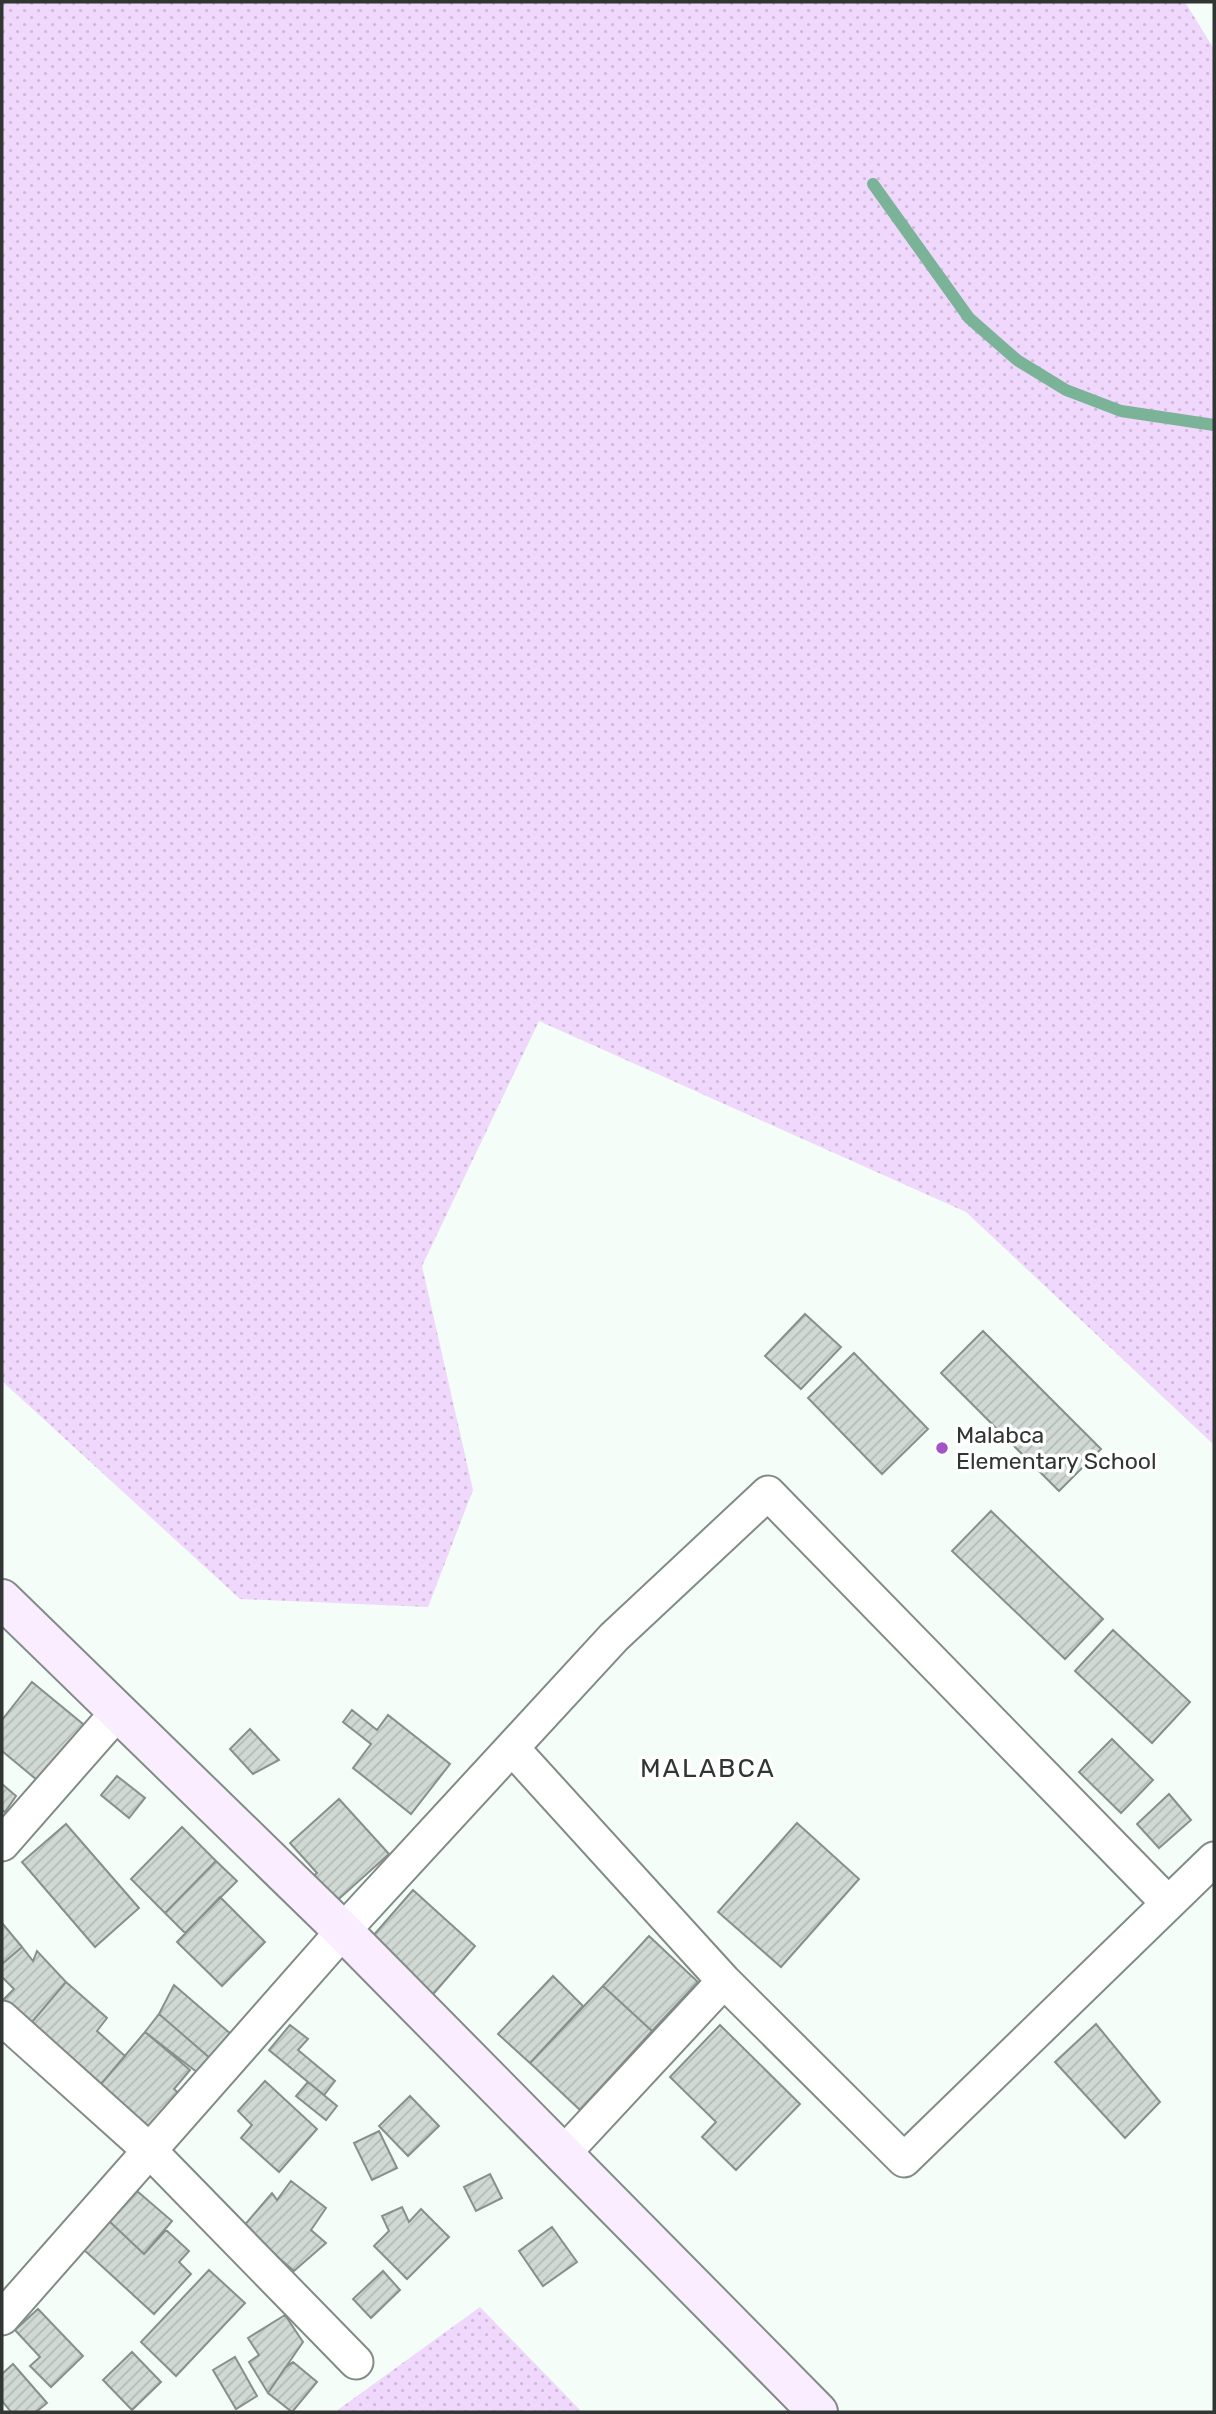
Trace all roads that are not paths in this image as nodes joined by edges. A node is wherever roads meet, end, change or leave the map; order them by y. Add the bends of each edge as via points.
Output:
1 (2, 1599) edge
2 (117, 1713) junction
3 (512, 1748) junction
4 (2, 1844) edge
5 (1214, 1859) edge
6 (1168, 1903) junction
7 (343, 1931) junction
8 (724, 1981) junction
9 (2, 2018) edge
10 (149, 2150) junction
11 (564, 2153) junction
12 (2, 2318) edge
13 (356, 2362) dead end
14 (818, 2412) edge

1 - 2 street
2 - 4 street
2 - 7 street
3 - 6 street via 614,1637 768,1493
3 - 7 street
3 - 8 street
5 - 6 street
6 - 8 street via 904,2160
7 - 10 street
7 - 11 street
8 - 11 street
9 - 10 street
10 - 12 street
10 - 13 street
11 - 14 street

